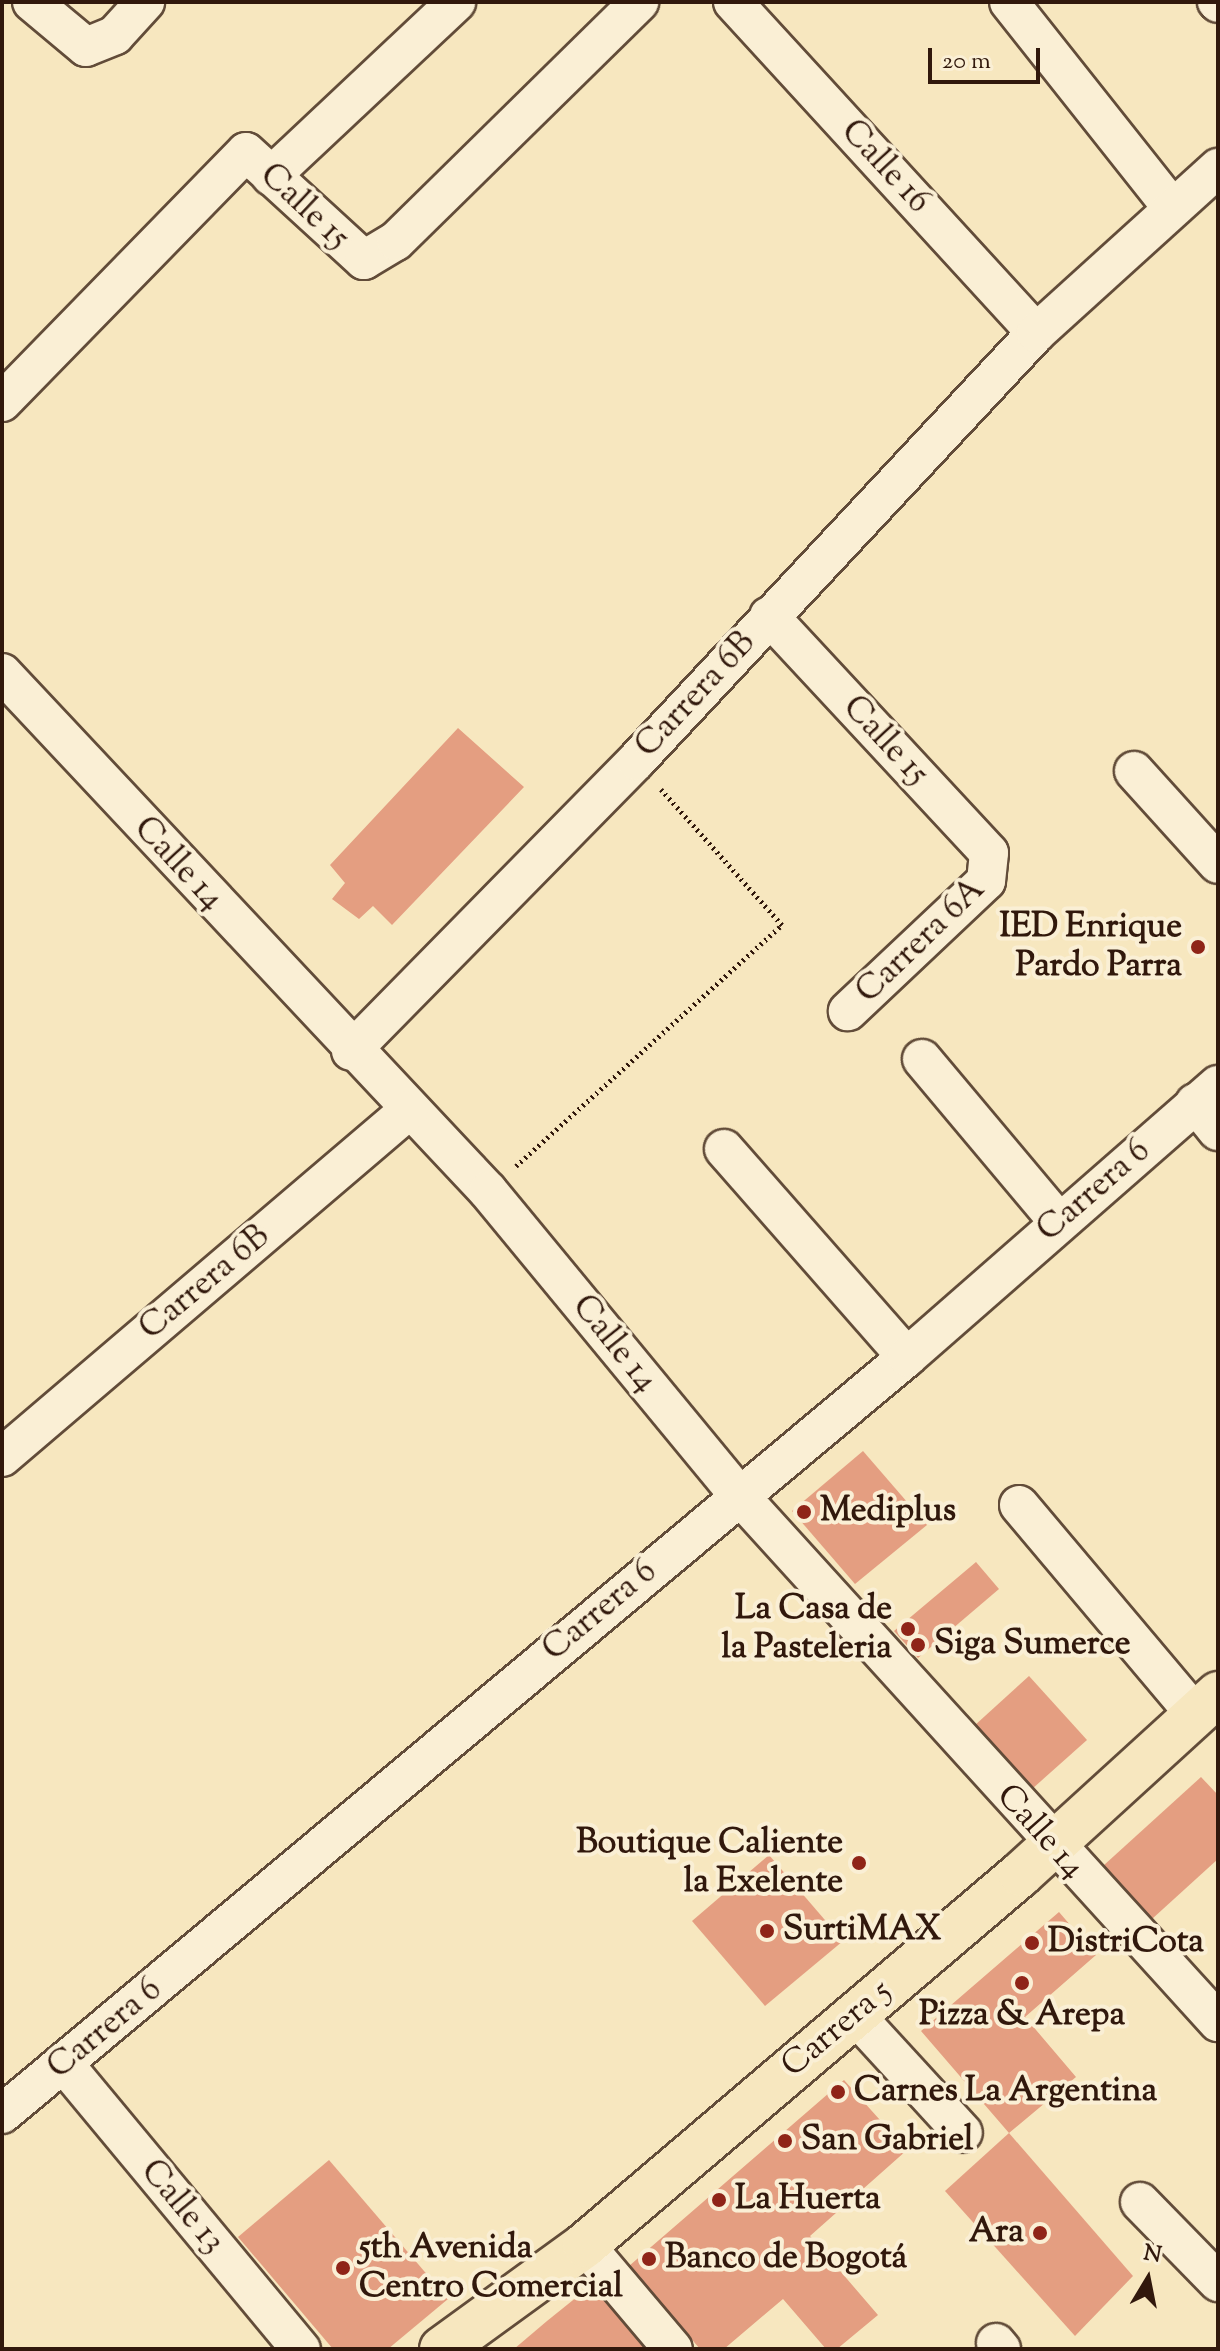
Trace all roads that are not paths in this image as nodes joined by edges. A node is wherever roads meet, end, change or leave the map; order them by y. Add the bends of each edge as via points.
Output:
1 (32, 2) edge
2 (145, 2) edge
3 (456, 2) edge
4 (639, 2) edge
5 (733, 2) edge
6 (1009, 2) edge
7 (259, 164) junction
8 (1218, 168) edge
9 (1170, 205) junction
10 (1036, 333) junction
11 (2, 402) edge
12 (769, 616) junction
13 (2, 673) edge
14 (1134, 771) dead end
15 (1218, 864) edge
16 (992, 871) joint
17 (848, 1011) dead end
18 (351, 1051) junction
19 (922, 1059) dead end
20 (1210, 1106) edge
21 (409, 1110) junction
22 (724, 1149) dead end
23 (1059, 1222) junction
24 (907, 1357) junction
25 (2, 1457) edge
26 (738, 1494) junction
27 (1019, 1505) dead end
28 (1206, 1704) edge
29 (1052, 1847) junction
30 (854, 2014) junction
31 (1218, 2022) edge
32 (64, 2064) junction
33 (2, 2114) edge
34 (963, 2133) dead end
35 (1140, 2202) dead end
36 (585, 2245) junction
37 (1218, 2282) edge
38 (301, 2349) edge
39 (442, 2349) edge
40 (673, 2349) edge

1 - 2 street via 86,47 115,35
3 - 7 street
4 - 7 street, Calle 15 via 396,241 364,260
5 - 10 street, Calle 16
6 - 9 street
7 - 11 street
8 - 9 street, Carrera 6B
9 - 10 street, Carrera 6B
10 - 12 street, Carrera 6B
12 - 16 street, Calle 15 via 989,853
12 - 18 street, Carrera 6B via 636,761
13 - 18 street, Calle 14
14 - 15 street
16 - 17 street, Carrera 6A
18 - 21 street, Calle 14
19 - 23 street
20 - 23 street, Carrera 6
21 - 25 street, Carrera 6B
21 - 26 street, Calle 14 via 488,1191
22 - 24 street
23 - 24 street, Carrera 6
24 - 26 street, Carrera 6
26 - 29 street, Calle 14
26 - 32 street, Carrera 6
27 - 28 street
28 - 29 main road, Carrera 5
29 - 30 main road, Carrera 5
29 - 31 street, Calle 14
30 - 34 street
30 - 36 main road, Carrera 5
32 - 33 street, Carrera 6
32 - 38 street, Calle 13
35 - 37 street
36 - 39 main road, Carrera 5
36 - 40 street

